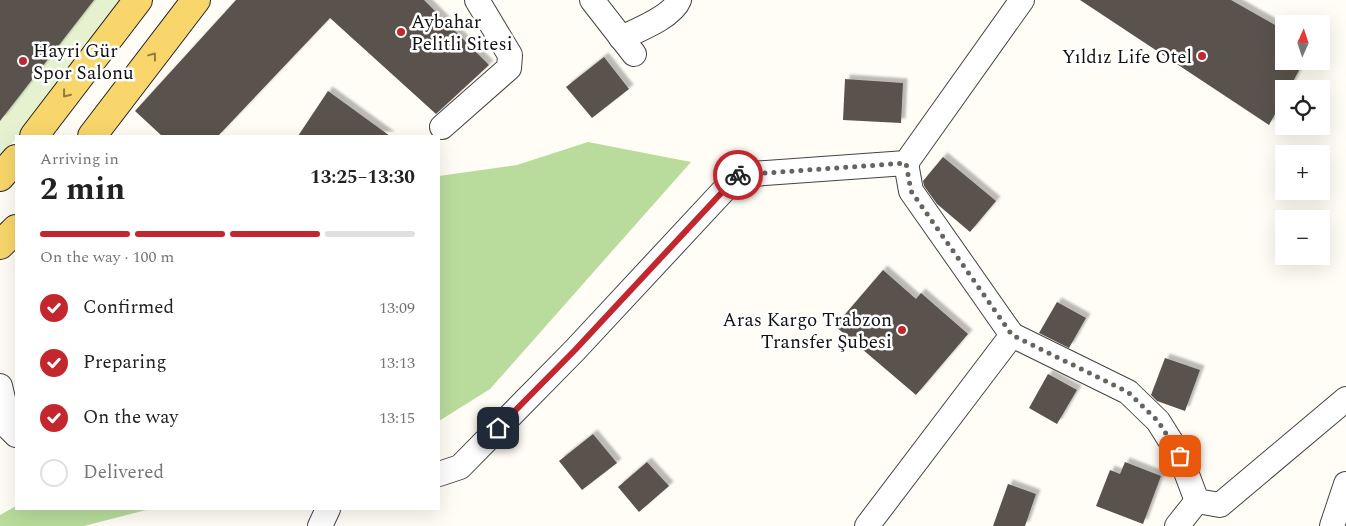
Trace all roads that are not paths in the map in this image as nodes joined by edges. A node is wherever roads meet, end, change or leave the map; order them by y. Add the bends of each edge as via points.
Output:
1 (138, 0) edge
2 (196, 0) edge
3 (477, 0) edge
4 (592, 0) edge
5 (679, 0) edge
6 (1022, 0) edge
7 (442, 127) dead end
8 (35, 135) edge
9 (93, 135) edge
10 (15, 160) edge
11 (906, 163) junction
12 (0, 177) edge
13 (15, 230) edge
14 (0, 245) edge
15 (1012, 335) junction
16 (0, 386) edge
17 (1346, 399) edge
18 (15, 434) edge
19 (440, 474) edge
20 (1346, 484) edge
21 (1197, 501) junction
22 (328, 510) edge
23 (320, 526) edge
24 (867, 526) edge
25 (1177, 526) edge
26 (1332, 526) edge

1 -> 8 main road
9 -> 2 main road
3 - 7 street via 510,55 509,68
4 - 5 street via 627,46
6 - 11 street
10 - 12 main road
11 - 15 street via 911,191
11 - 19 street via 738,175 575,350 460,467
13 - 14 main road
15 - 21 street via 1128,392 1158,421 1180,456
15 - 24 street
16 - 18 street via 10,429
17 - 21 street via 1220,505
20 - 26 street
21 - 25 street
22 - 23 street

